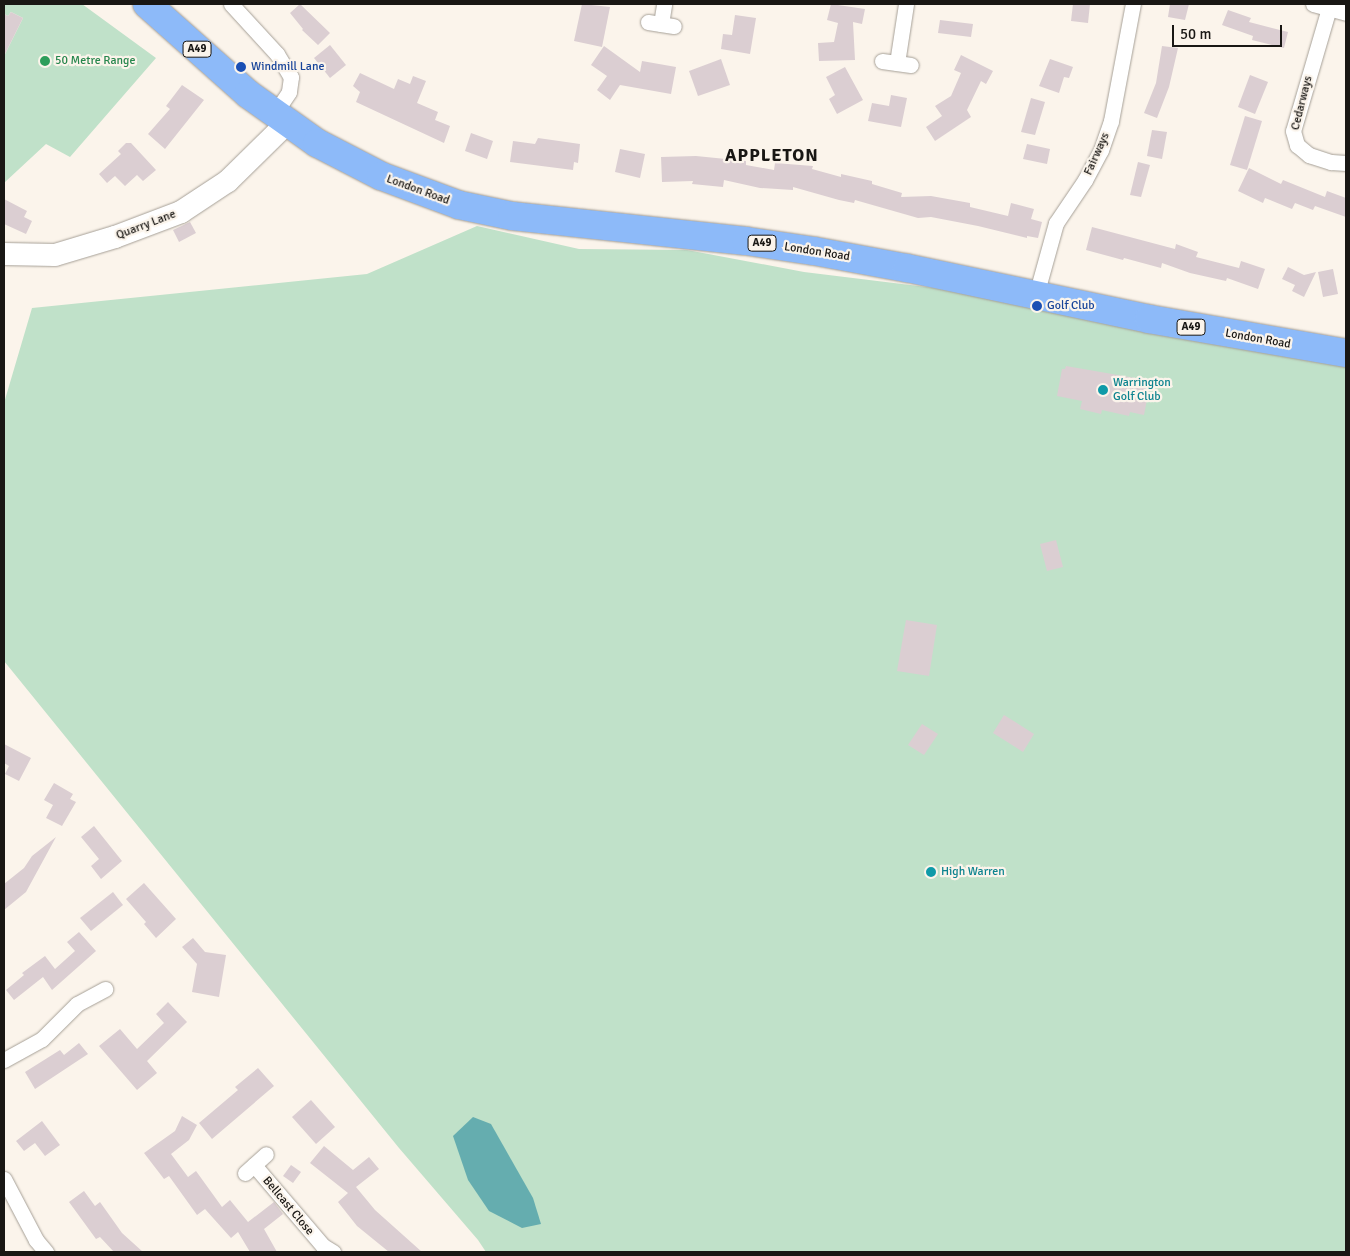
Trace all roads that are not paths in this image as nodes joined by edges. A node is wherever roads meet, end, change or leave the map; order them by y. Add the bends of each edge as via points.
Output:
1 (147, 4) edge
2 (232, 4) edge
3 (664, 4) edge
4 (906, 4) edge
5 (1134, 4) edge
6 (1313, 4) edge
7 (1329, 8) junction
8 (1346, 13) edge
9 (661, 24) dead end
10 (896, 63) dead end
11 (280, 119) junction
12 (1346, 163) edge
13 (4, 254) edge
14 (1036, 295) junction
15 (1346, 353) edge
16 (105, 989) dead end
17 (4, 1060) edge
18 (266, 1154) dead end
19 (5, 1183) edge
20 (324, 1250) edge
21 (46, 1252) edge

1 - 11 highway, London Road / A49
2 - 11 street via 278,54 291,77
3 - 9 street
4 - 10 street
5 - 14 street, Fairways via 1111,122 1085,180 1056,223
6 - 7 street
7 - 8 street
7 - 12 street, Cedarways via 1293,130 1297,145 1309,155
11 - 13 street, Quarry Lane via 228,181 181,212 55,255
11 - 14 highway, London Road / A49 via 317,143 381,176 433,197 485,211 814,251
14 - 15 highway, London Road / A49 via 1235,336
16 - 17 street via 76,1004 42,1039
18 - 20 street, Bellcast Close via 249,1169
19 - 21 street

